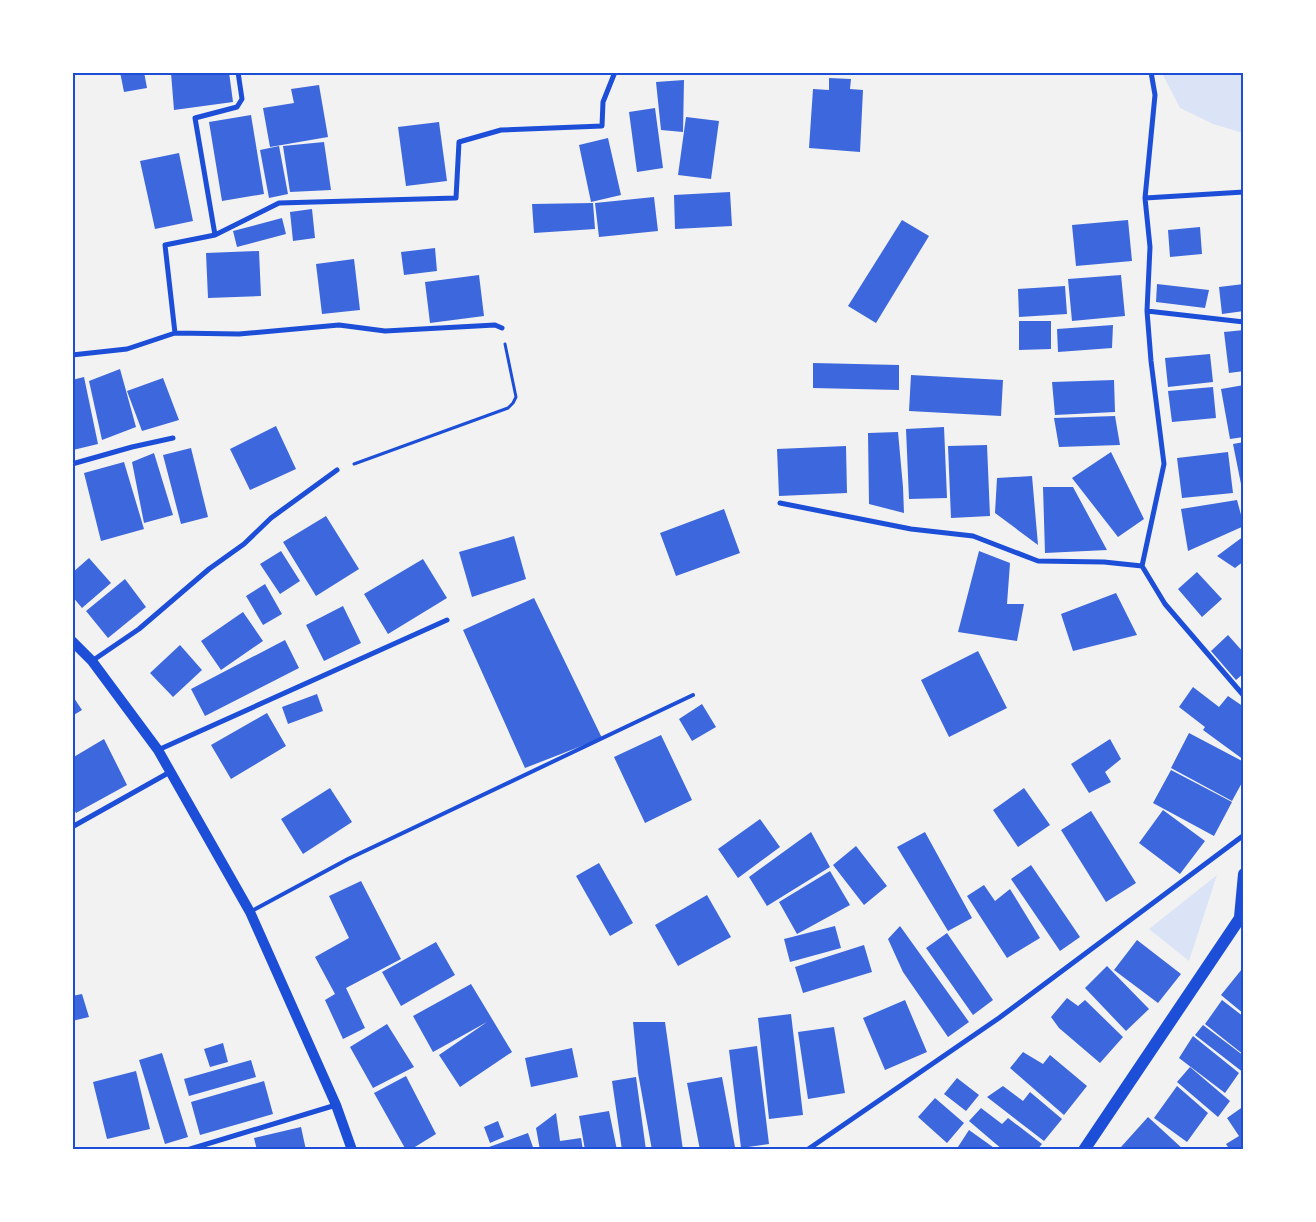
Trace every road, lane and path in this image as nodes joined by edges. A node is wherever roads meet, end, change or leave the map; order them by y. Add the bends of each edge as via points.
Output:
1 (238, 72) edge
2 (615, 72) edge
3 (1151, 72) edge
4 (1244, 192) edge
5 (1144, 198) junction
6 (215, 235) junction
7 (1147, 311) junction
8 (1244, 322) edge
9 (502, 328) joint
10 (175, 333) junction
11 (72, 355) edge
12 (172, 438) dead end
13 (72, 464) edge
14 (337, 470) joint
15 (780, 503) dead end
16 (1142, 566) junction
17 (447, 620) dead end
18 (72, 641) edge
19 (92, 661) junction
20 (693, 695) dead end
21 (1244, 696) edge
22 (158, 750) junction
23 (170, 772) junction
24 (72, 827) edge
25 (1244, 835) edge
26 (1244, 874) edge
27 (250, 912) junction
28 (1242, 914) edge
29 (336, 1105) junction
30 (187, 1150) edge
31 (352, 1150) edge
32 (807, 1150) edge
33 (1084, 1150) edge

1 - 6 street via 242,100 237,107 195,118
2 - 6 street via 603,102 602,126 501,130 459,142 456,198 279,203
3 - 5 street via 1155,95
4 - 5 street
5 - 7 street via 1150,247
6 - 10 street via 165,245
7 - 8 street
7 - 16 street via 1164,464
9 - 10 street via 495,325 385,331 339,326 239,334
9 - 14 path via 516,397 508,408
10 - 11 street via 127,349
12 - 13 street
14 - 19 street via 271,518 244,544 139,629
15 - 16 street via 911,529 973,536 1038,560
16 - 21 street via 1165,604
17 - 22 street
18 - 19 main road
19 - 22 main road
20 - 27 lane via 348,859
22 - 23 main road
23 - 24 street
23 - 27 main road
25 - 32 street via 999,1018
26 - 28 main road
27 - 29 main road
28 - 33 main road
29 - 30 street
29 - 31 main road

